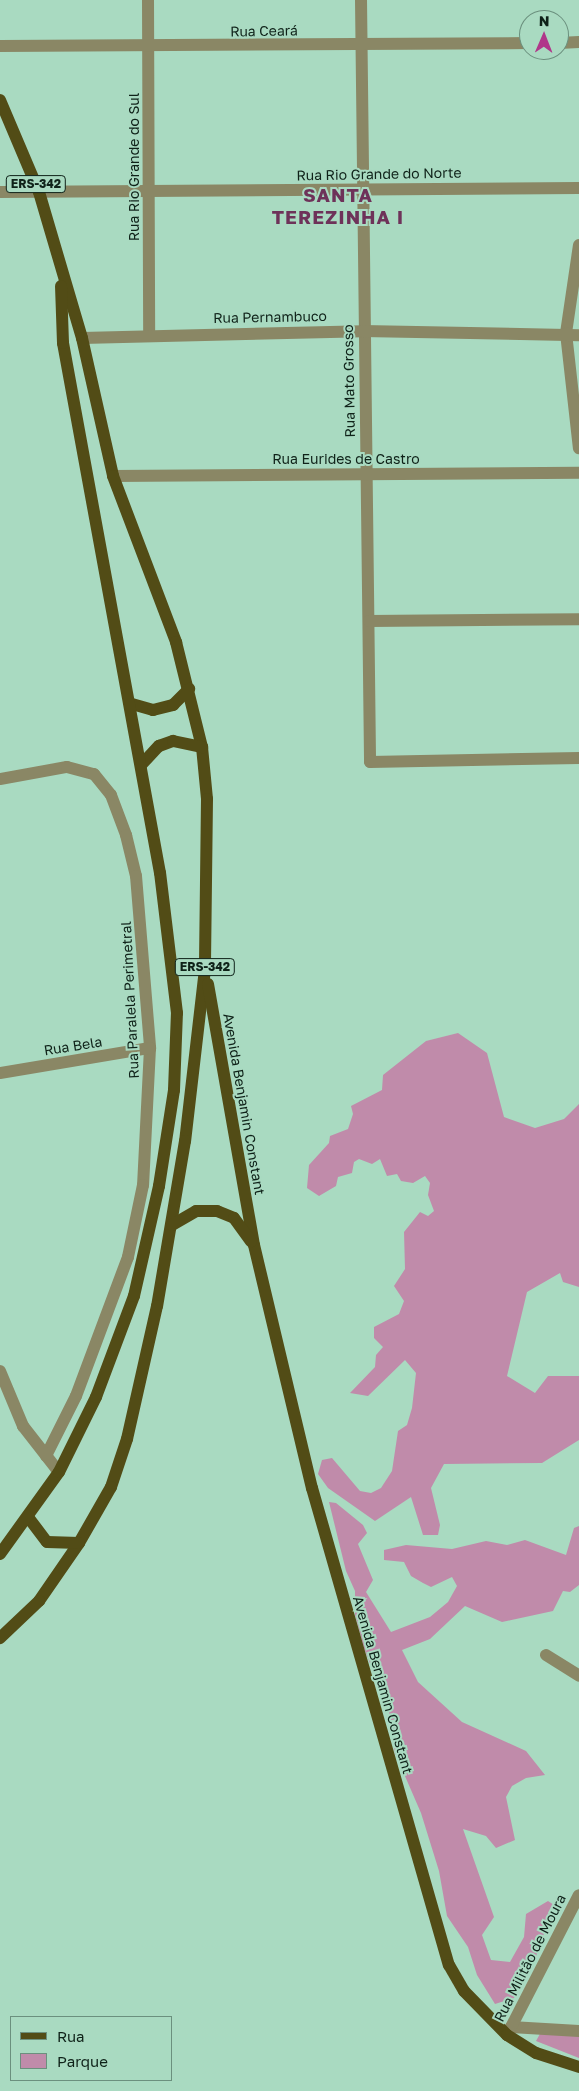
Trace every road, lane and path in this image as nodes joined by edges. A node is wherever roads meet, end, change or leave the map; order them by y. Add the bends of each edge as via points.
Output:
1 (148, 0) edge
2 (361, 0) edge
3 (519, 43) edge
4 (360, 45) junction
5 (0, 46) edge
6 (149, 47) junction
7 (0, 100) edge
8 (361, 188) junction
9 (579, 188) edge
10 (0, 192) edge
11 (39, 192) junction
12 (150, 192) junction
13 (579, 246) edge
14 (61, 271) junction
15 (362, 331) junction
16 (149, 334) junction
17 (573, 334) edge
18 (82, 338) junction
19 (579, 448) edge
20 (579, 473) edge
21 (366, 474) junction
22 (113, 476) junction
23 (579, 619) edge
24 (369, 621) junction
25 (189, 689) junction
26 (132, 704) junction
27 (202, 747) junction
28 (579, 758) edge
29 (142, 764) junction
30 (0, 780) edge
31 (205, 969) junction
32 (150, 1048) junction
33 (0, 1073) edge
34 (172, 1224) junction
35 (254, 1245) junction
36 (0, 1371) edge
37 (46, 1456) junction
38 (59, 1472) junction
39 (28, 1517) junction
40 (79, 1543) junction
41 (0, 1554) edge
42 (0, 1638) edge
43 (546, 1655) dead end
44 (579, 1676) edge
45 (579, 1895) edge
46 (509, 2031) junction
47 (579, 2031) edge
48 (579, 2067) edge

1 - 6 street, Rua Rio Grande do Sul
2 - 4 street, Rua Mato Grosso
3 - 4 street, Rua Ceará
4 - 6 street, Rua Ceará
4 - 8 street, Rua Mato Grosso
5 - 6 street, Rua Ceará
6 - 12 street, Rua Rio Grande do Sul
7 - 11 main road, ERS-342
8 - 9 street, Rua Rio Grande do Norte
8 - 12 street, Rua Rio Grande do Norte
8 - 15 street, Rua Mato Grosso
10 - 11 street, Rua Rio Grande do Norte
11 - 12 street, Rua Rio Grande do Norte
11 - 14 main road, ERS-342
12 - 16 street, Rua Rio Grande do Sul
13 - 17 street
14 - 18 main road, ERS-342
14 - 26 main road, ERS-342 via 63,343
15 - 16 street, Rua Pernambuco
15 - 17 street, Rua Pernambuco
15 - 21 street, Rua Mato Grosso
16 - 18 street, Rua Pernambuco
17 - 19 street
18 - 22 main road, ERS-342
20 - 21 street, Rua Eurides de Castro
21 - 22 street, Rua Eurides de Castro
21 - 24 street, Rua Mato Grosso
22 - 25 main road, ERS-342 via 176,642
23 - 24 street
24 - 28 street, Rua Mato Grosso via 370,762
25 - 26 main road via 174,705 153,710
25 - 27 main road, ERS-342
26 - 29 main road, ERS-342
27 - 29 main road via 173,741 159,746
27 - 31 main road, ERS-342 via 208,799
29 - 38 main road, ERS-342 via 160,873 177,1012 174,1090 159,1186 134,1296 96,1397
30 - 32 street, Rua Paralela Perimetral via 67,767 94,774 111,795 126,835 136,876
31 - 34 main road, ERS-342
31 - 35 main road, Avenida Benjamin Constant
32 - 33 street, Rua Bela
32 - 37 street, Rua Paralela Perimetral via 143,1185 128,1257 84,1378
34 - 35 main road, Avenida Benjamin Constant via 196,1211 217,1211 234,1218
34 - 40 main road, ERS-342 via 128,1438 111,1487
35 - 46 main road, Avenida Benjamin Constant via 312,1488 449,1965 464,1991
36 - 37 street via 23,1426
37 - 38 street
38 - 39 main road, ERS-342
39 - 40 main road via 47,1542
39 - 41 main road, ERS-342
40 - 42 main road, ERS-342 via 39,1601
43 - 44 street
45 - 46 street, Rua Militão de Moura
46 - 47 street
46 - 48 main road, Avenida Benjamin Constant via 536,2053

